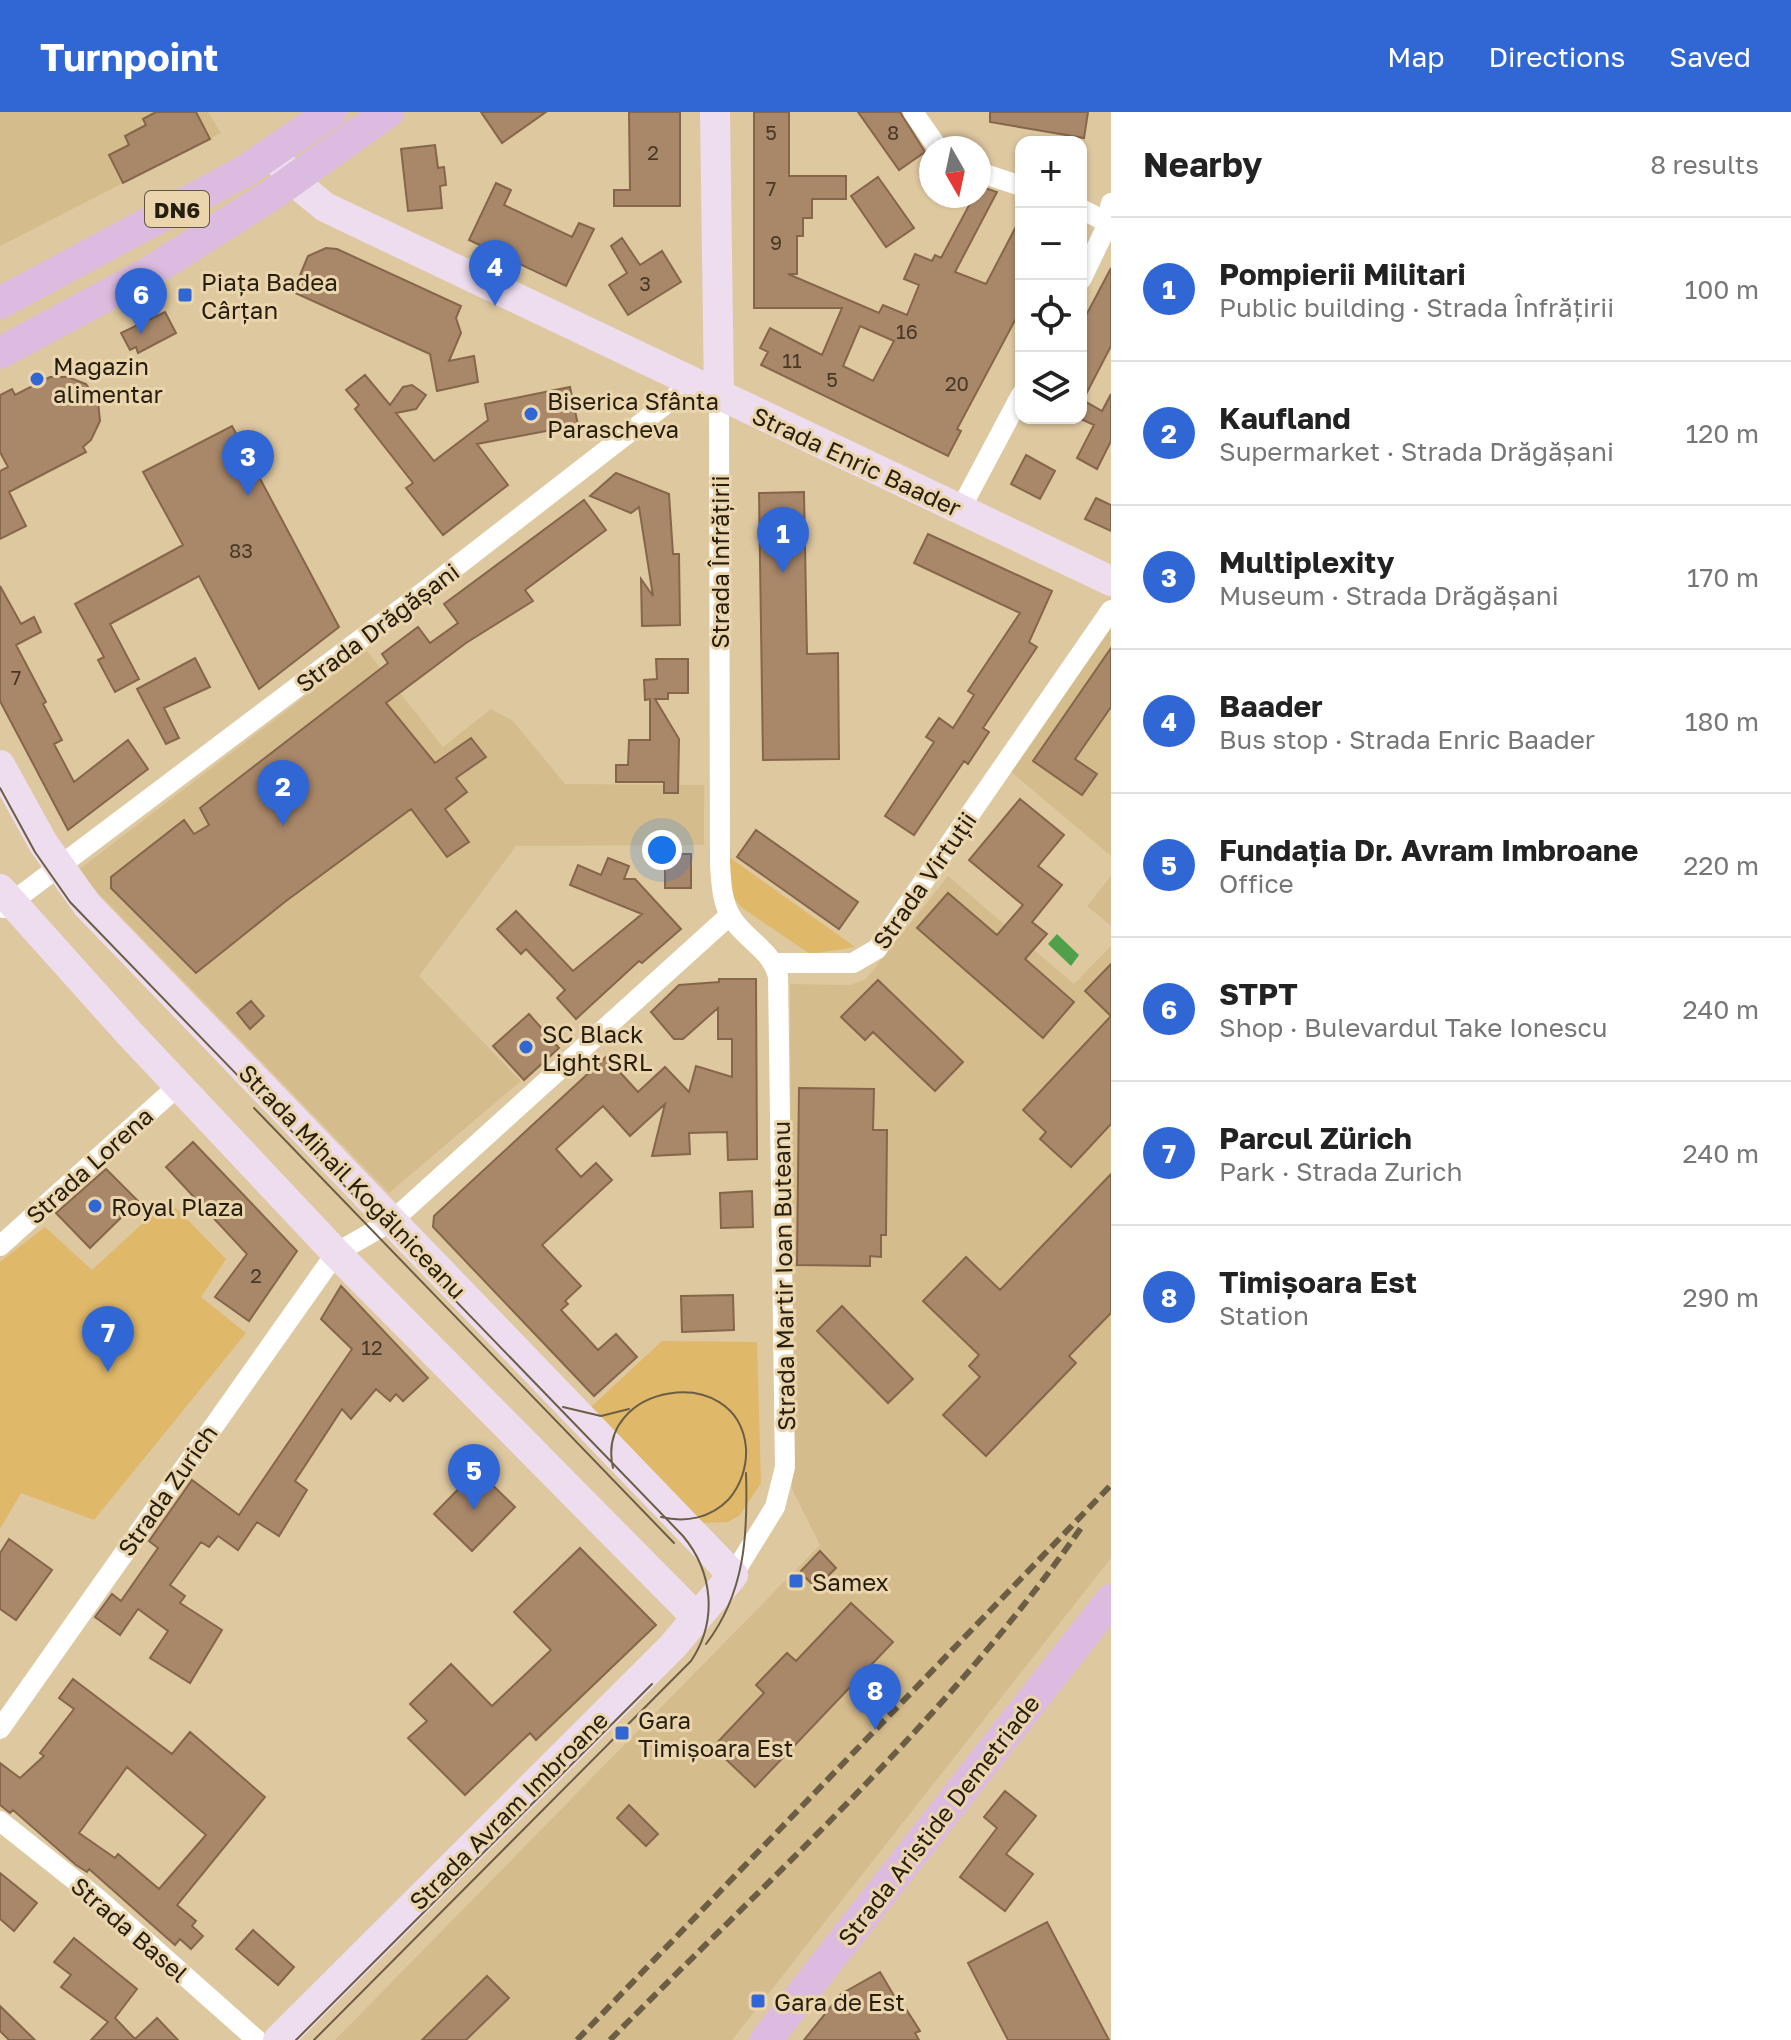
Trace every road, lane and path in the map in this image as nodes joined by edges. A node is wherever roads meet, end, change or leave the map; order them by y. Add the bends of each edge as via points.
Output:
1 (331, 112) edge
2 (388, 112) edge
3 (715, 112) edge
4 (913, 112) edge
5 (930, 136) edge
6 (274, 153) junction
7 (991, 176) edge
8 (292, 180) junction
9 (1015, 184) edge
10 (1087, 211) edge
11 (1110, 217) edge
12 (1087, 267) edge
13 (0, 303) edge
14 (0, 353) edge
15 (706, 389) junction
16 (1015, 406) edge
17 (960, 510) junction
18 (1111, 581) edge
19 (1111, 610) edge
20 (0, 765) edge
21 (60, 869) junction
22 (4, 901) edge
23 (730, 915) junction
24 (774, 963) junction
25 (179, 1085) junction
26 (392, 1221) junction
27 (0, 1246) edge
28 (336, 1253) junction
29 (733, 1575) junction
30 (1111, 1600) edge
31 (697, 1618) junction
32 (0, 1729) edge
33 (0, 1821) edge
34 (257, 2040) edge
35 (278, 2040) edge
36 (766, 2040) edge

1 - 6 main road, DN6
2 - 8 main road, DN6
3 - 15 street, Strada Înfrățirii
4 - 5 street
6 - 8 street, Strada Enric Baader
6 - 13 main road, DN6
7 - 9 street
8 - 14 main road, DN6 via 150,272
8 - 15 street, Strada Enric Baader via 325,207
10 - 11 street
11 - 12 street
15 - 17 street, Strada Enric Baader
15 - 21 street, Strada Drăgășani
15 - 23 street, Strada Înfrățirii via 718,815 722,891
16 - 17 street
17 - 18 street, Strada Enric Baader
19 - 24 street, Strada Virtuții via 877,949 853,963
20 - 21 street, Strada Mihail Kogălniceanu
21 - 22 street, Strada Drăgășani
21 - 26 street, Strada Mihail Kogălniceanu via 87,905
22 - 25 street
23 - 24 street
23 - 26 street
24 - 29 street, Strada Martir Ioan Buteanu via 779,987 785,1478 775,1507
25 - 27 street, Strada Lorena
25 - 28 street
26 - 28 street
26 - 29 street, Strada Mihail Kogălniceanu
28 - 31 street
28 - 32 street, Strada Zurich
29 - 31 street, Strada Avram Imbroane
30 - 36 main road, Strada Aristide Demetriade
31 - 35 street, Strada Avram Imbroane
33 - 34 street, Strada Basel via 97,1898

